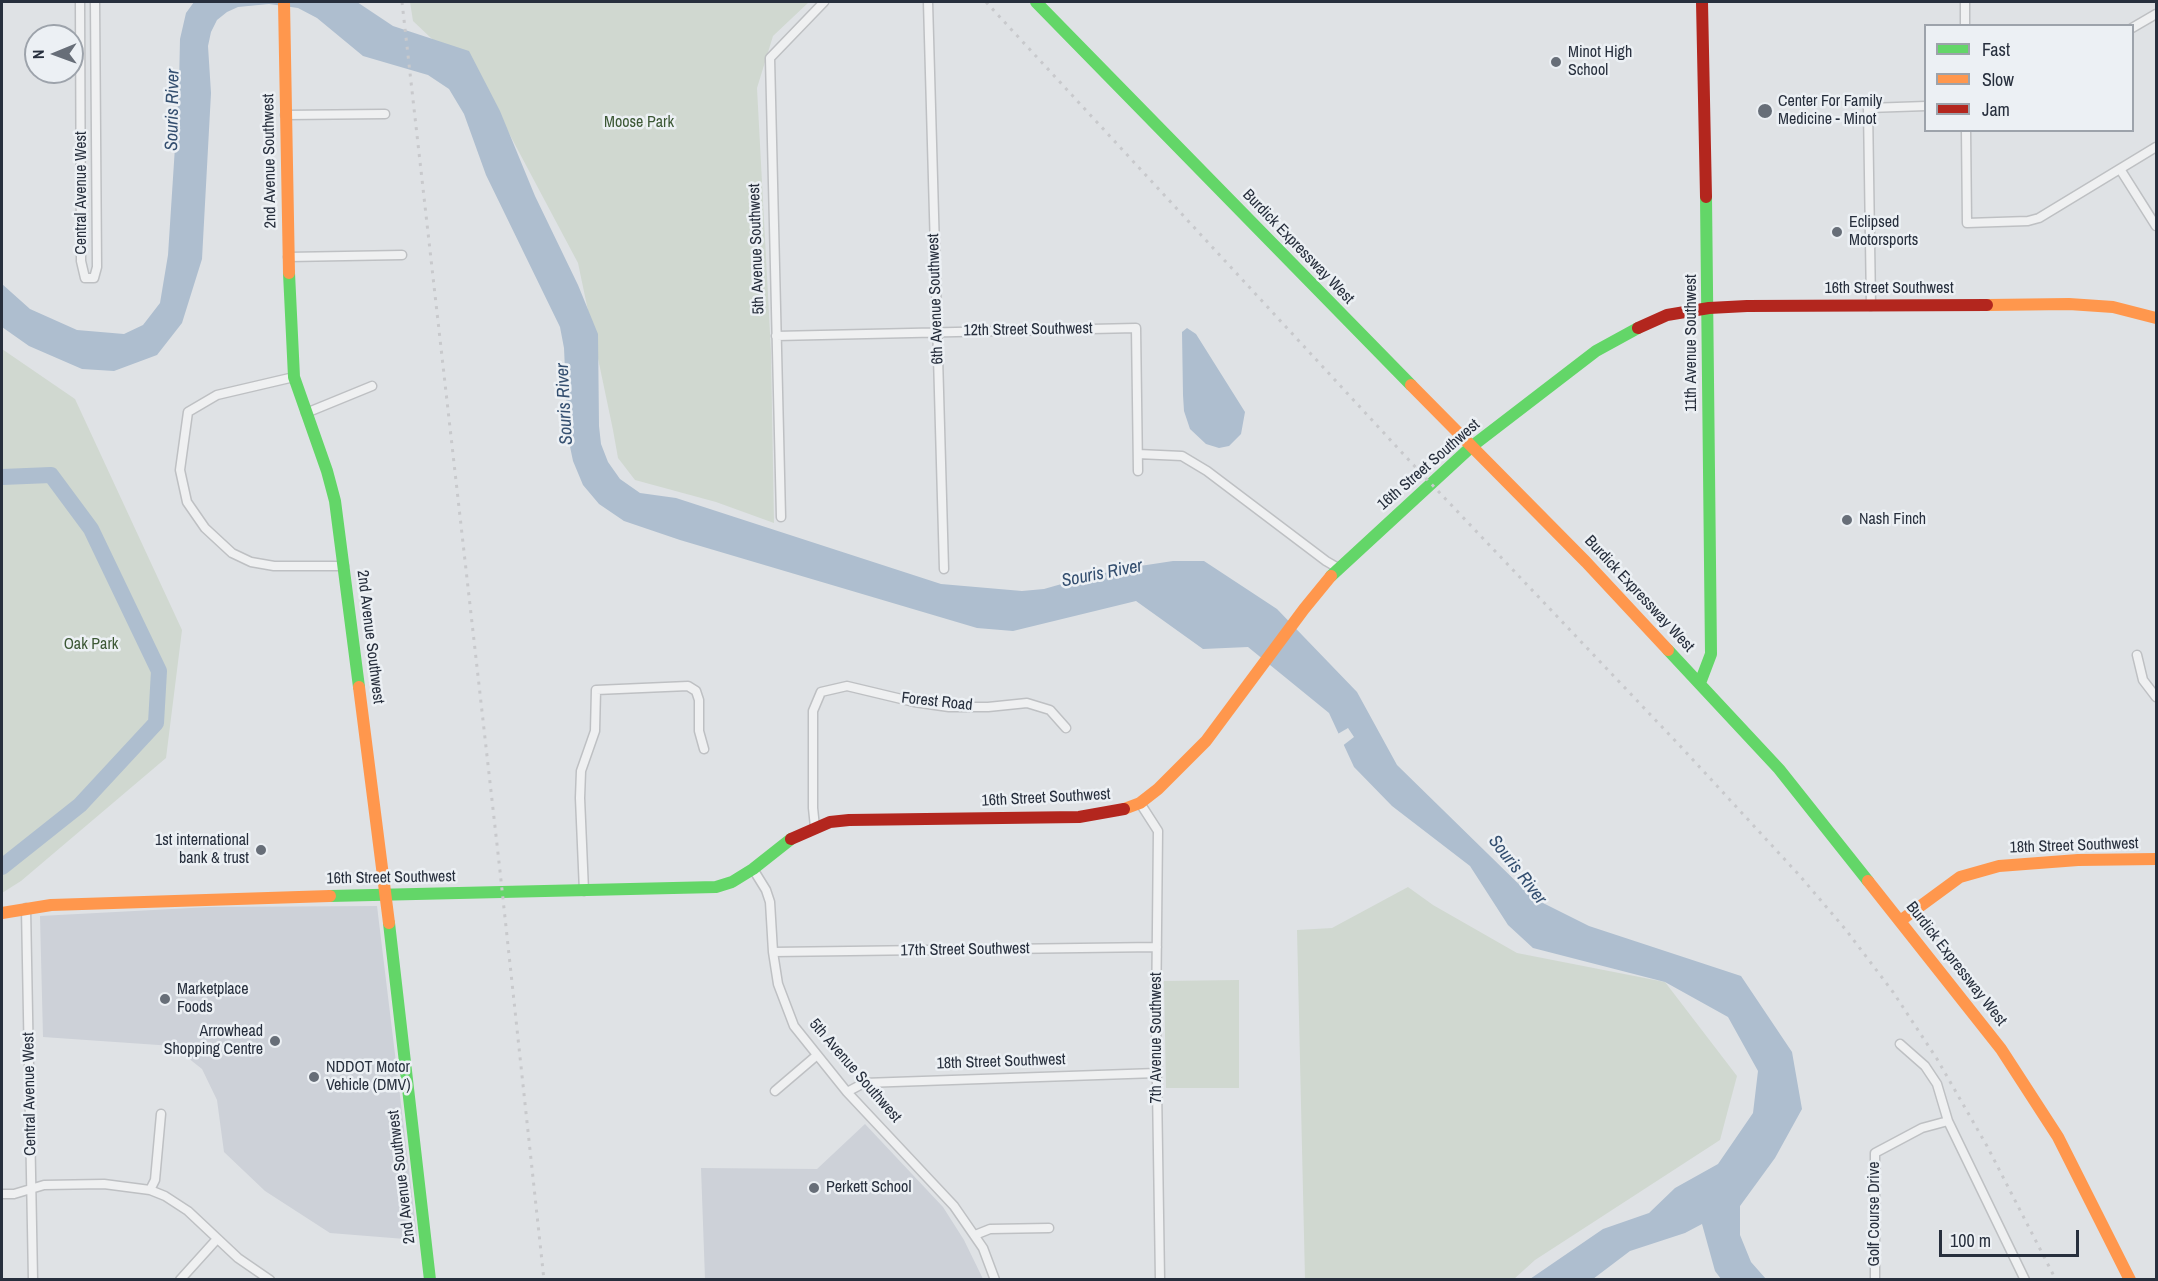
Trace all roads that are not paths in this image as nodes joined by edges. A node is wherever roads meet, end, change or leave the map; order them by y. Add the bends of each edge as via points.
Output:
1 (80, 2) edge
2 (94, 2) edge
3 (284, 2) edge
4 (824, 2) edge
5 (928, 2) edge
6 (1036, 2) edge
7 (1702, 2) edge
8 (1965, 2) edge
9 (2157, 14) edge
10 (1965, 24) edge
11 (2134, 27) edge
12 (1924, 106) edge
13 (385, 114) dead end
14 (285, 115) junction
15 (1966, 132) edge
16 (2157, 147) edge
17 (2120, 169) junction
18 (2157, 226) edge
19 (402, 255) dead end
20 (288, 257) junction
21 (1871, 306) junction
22 (1709, 308) junction
23 (2157, 318) edge
24 (936, 332) junction
25 (776, 336) junction
26 (294, 377) junction
27 (372, 386) dead end
28 (306, 413) junction
29 (1471, 447) junction
30 (1138, 454) junction
31 (1138, 471) dead end
32 (782, 517) dead end
33 (344, 566) junction
34 (1338, 568) junction
35 (944, 569) dead end
36 (2137, 655) dead end
37 (1700, 683) junction
38 (2157, 697) edge
39 (1066, 728) dead end
40 (704, 749) dead end
41 (1140, 803) junction
42 (815, 827) junction
43 (2157, 859) edge
44 (753, 869) junction
45 (584, 891) junction
46 (385, 894) junction
47 (26, 908) junction
48 (2, 913) edge
49 (1900, 921) junction
50 (1157, 947) junction
51 (773, 952) junction
52 (1900, 1044) dead end
53 (816, 1056) junction
54 (1157, 1073) junction
55 (776, 1091) dead end
56 (847, 1092) junction
57 (161, 1114) dead end
58 (1947, 1121) junction
59 (32, 1188) junction
60 (150, 1190) junction
61 (2, 1194) edge
62 (1049, 1228) dead end
63 (975, 1235) junction
64 (217, 1239) junction
65 (33, 1280) edge
66 (180, 1280) edge
67 (270, 1280) edge
68 (430, 1280) edge
69 (995, 1280) edge
70 (1160, 1280) edge
71 (1875, 1280) edge
72 (2025, 1280) edge
73 (2130, 1280) edge

1 - 2 street, Central Avenue West via 81,261 85,278 94,278
3 - 14 main road, 2nd Avenue Southwest
4 - 25 street, 5th Avenue Southwest via 770,58
5 - 24 street, 6th Avenue Southwest
6 - 29 main road, Burdick Expressway West
7 - 22 main road, 11th Avenue Southwest
8 - 10 street
9 - 11 street
12 - 21 street via 1868,108
13 - 14 street
14 - 20 main road, 2nd Avenue Southwest
15 - 17 street via 1967,223 2039,218
16 - 17 street
17 - 18 street
19 - 20 street
20 - 26 main road, 2nd Avenue Southwest
21 - 22 main road, 16th Street Southwest
21 - 23 main road, 16th Street Southwest via 2069,304 2113,307
22 - 29 main road, 16th Street Southwest via 1667,315 1619,337
22 - 37 main road, 11th Avenue Southwest via 1711,654
24 - 25 street, 12th Street Southwest
24 - 30 street, 12th Street Southwest via 1136,328
24 - 35 street, 6th Avenue Southwest
25 - 32 street, 5th Avenue Southwest
26 - 28 main road, 2nd Avenue Southwest
26 - 33 street via 217,395 188,412 180,470 187,502 205,528 232,553 251,562 274,566
27 - 28 street
28 - 33 main road, 2nd Avenue Southwest via 335,501
29 - 34 main road, 16th Street Southwest
29 - 37 main road, Burdick Expressway West
30 - 31 street
30 - 34 street via 1182,456
33 - 46 main road, 2nd Avenue Southwest
34 - 41 main road, 16th Street Southwest via 1206,741
36 - 38 street via 2143,680
37 - 49 main road, Burdick Expressway West via 1779,769
39 - 42 street, Forest Road via 1050,710 1027,704 949,707 847,686 821,692 813,711
40 - 45 street via 699,731 699,700 696,691 688,686 596,690 596,731 581,771
41 - 42 main road, 16th Street Southwest via 1117,812 1080,817 849,820
41 - 50 street, 7th Avenue Southwest via 1158,831
42 - 44 main road via 787,841
43 - 49 main road, 18th Street Southwest via 1999,866 1960,877
44 - 45 main road, 16th Street Southwest via 716,887
44 - 51 street, 5th Avenue Southwest via 770,902
45 - 46 main road, 16th Street Southwest
46 - 47 main road, 16th Street Southwest via 203,898
46 - 68 main road, 2nd Avenue Southwest
47 - 48 main road, 16th Street Southwest
47 - 59 street, Central Avenue West
49 - 73 main road, Burdick Expressway West via 2023,1081 2058,1137
50 - 51 street, 17th Street Southwest
50 - 54 street, 7th Avenue Southwest
51 - 53 street, 5th Avenue Southwest via 778,984 794,1026
52 - 58 street via 1925,1066 1937,1084
53 - 55 street
53 - 56 street, 5th Avenue Southwest
54 - 56 street, 18th Street Southwest via 864,1083
54 - 70 street, 7th Avenue Southwest
56 - 63 street, 5th Avenue Southwest via 954,1206
57 - 60 street via 155,1180
58 - 71 street, Golf Course Drive via 1922,1128 1875,1153
58 - 72 street
59 - 60 street via 104,1184
59 - 61 street
59 - 65 street, Central Avenue West
60 - 64 street via 188,1211
62 - 63 street via 990,1229
63 - 69 street, 5th Avenue Southwest
64 - 66 street
64 - 67 street

